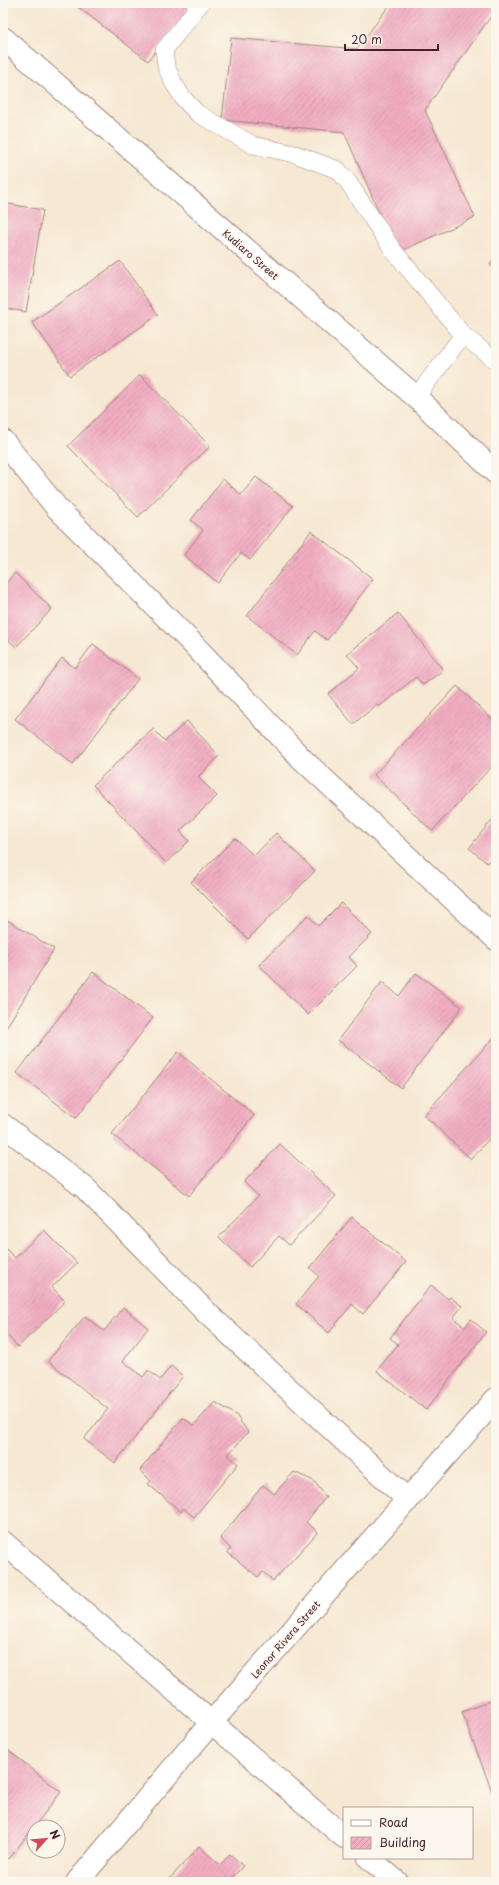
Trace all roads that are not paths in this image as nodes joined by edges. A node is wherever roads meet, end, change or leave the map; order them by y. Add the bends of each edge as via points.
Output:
1 (201, 3) edge
2 (3, 38) edge
3 (464, 335) junction
4 (496, 361) edge
5 (416, 397) junction
6 (3, 441) edge
7 (496, 472) edge
8 (496, 939) edge
9 (3, 1125) edge
10 (496, 1399) edge
11 (408, 1500) junction
12 (3, 1542) edge
13 (211, 1723) junction
14 (343, 1836) edge
15 (370, 1859) edge
16 (77, 1882) edge
17 (397, 1882) edge

1 - 3 lane via 164,50 166,66 183,98 197,112 254,146 295,154 338,170 393,250
2 - 5 street, Kudiaro Street
3 - 4 lane
3 - 5 lane
5 - 7 street, Kudiaro Street
6 - 8 street via 57,508 303,760
9 - 11 street via 85,1188 208,1314
10 - 11 street, Leonor Rivera Street
11 - 13 street, Leonor Rivera Street
12 - 13 street
13 - 14 street
13 - 16 street, Leonor Rivera Street
15 - 17 street

